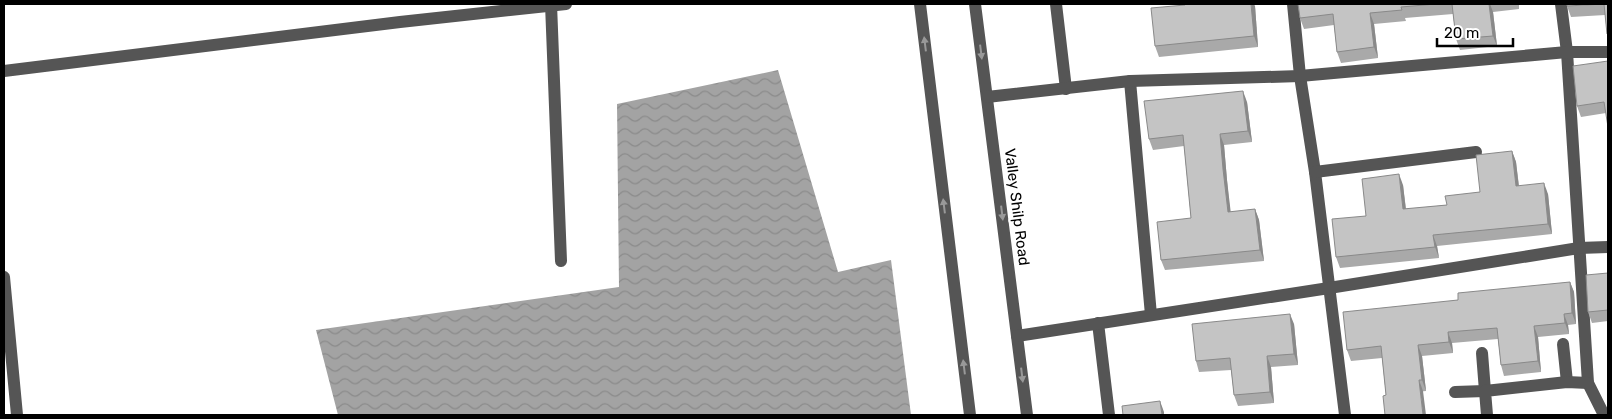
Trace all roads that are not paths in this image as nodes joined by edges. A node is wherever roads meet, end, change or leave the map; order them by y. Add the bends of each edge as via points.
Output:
1 (552, 4) edge
2 (566, 4) edge
3 (920, 4) edge
4 (975, 4) edge
5 (1056, 4) edge
6 (1293, 4) edge
7 (1561, 4) edge
8 (1567, 52) junction
9 (1608, 52) edge
10 (4, 71) edge
11 (1300, 76) junction
12 (1130, 81) junction
13 (1066, 89) junction
14 (987, 97) junction
15 (1476, 152) dead end
16 (1315, 172) junction
17 (1608, 247) edge
18 (1579, 248) junction
19 (561, 261) dead end
20 (4, 277) edge
21 (1329, 288) junction
22 (1151, 315) junction
23 (1098, 323) junction
24 (1017, 336) junction
25 (1563, 344) dead end
26 (1482, 353) dead end
27 (1567, 382) junction
28 (1588, 383) junction
29 (1485, 391) junction
30 (1456, 392) dead end
31 (17, 415) edge
32 (970, 415) edge
33 (1027, 415) edge
34 (1109, 415) edge
35 (1345, 415) edge
36 (1487, 415) edge
37 (1604, 415) edge

1 - 2 street
1 - 10 street
1 - 19 street
32 -> 3 street
4 -> 14 street, Valley Shilp Road
5 - 13 street
6 - 11 street
7 - 8 street
8 - 9 street
8 - 11 street
8 - 18 street
11 - 12 street
11 - 16 street
12 - 13 street
12 - 22 street
13 - 14 street
14 -> 24 street, Valley Shilp Road
15 - 16 street
16 - 21 street
17 - 18 street
18 - 21 street
18 - 28 street
20 - 31 street
21 - 22 street
21 - 35 street
22 - 23 street
23 - 24 street
23 - 34 street
24 -> 33 street, Valley Shilp Road
25 - 27 street
26 - 29 street
27 - 28 street
27 - 29 street
28 - 37 street
29 - 30 street
29 - 36 street

